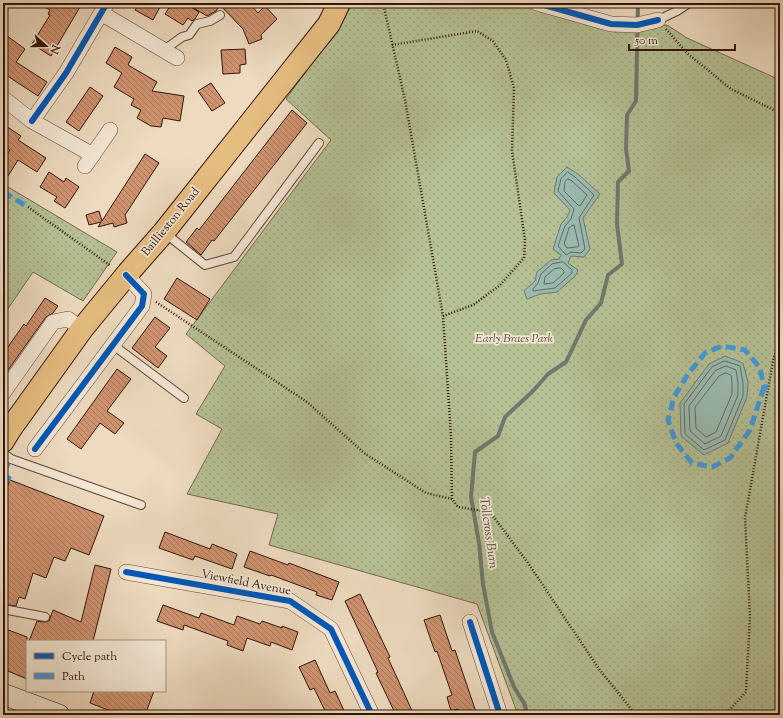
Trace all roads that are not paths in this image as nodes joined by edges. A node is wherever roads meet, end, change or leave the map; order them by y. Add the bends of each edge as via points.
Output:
1 (339, 3) edge
2 (537, 3) edge
3 (689, 3) edge
4 (104, 8) edge
5 (220, 15) dead end
6 (658, 20) joint
7 (171, 54) joint
8 (3, 98) edge
9 (32, 121) junction
10 (110, 130) dead end
11 (319, 143) dead end
12 (164, 232) junction
13 (130, 271) junction
14 (82, 330) junction
15 (113, 345) junction
16 (3, 393) edge
17 (184, 398) dead end
18 (3, 441) edge
19 (35, 449) dead end
20 (3, 453) edge
21 (141, 505) dead end
22 (126, 572) dead end
23 (3, 609) edge
24 (45, 617) dead end
25 (470, 622) dead end
26 (3, 694) edge
27 (59, 715) edge
28 (372, 715) edge
29 (500, 715) edge

1 - 12 main road, Baillieston Road via 329,24
2 - 6 street via 611,24 637,25
3 - 6 lane
4 - 7 street
4 - 9 street via 66,73
5 - 7 lane via 197,24 190,35 182,37
8 - 9 street
9 - 10 street via 89,161
11 - 12 lane via 234,257 205,265
12 - 13 main road, Baillieston Road
13 - 14 main road, Baillieston Road
13 - 15 street via 144,294 142,306
14 - 16 street via 68,319 53,322
14 - 18 main road, Baillieston Road
15 - 17 lane
15 - 19 street
20 - 21 lane via 11,459
22 - 28 street, Viewfield Avenue via 290,601 331,629
23 - 24 lane
25 - 29 street
26 - 27 main road

